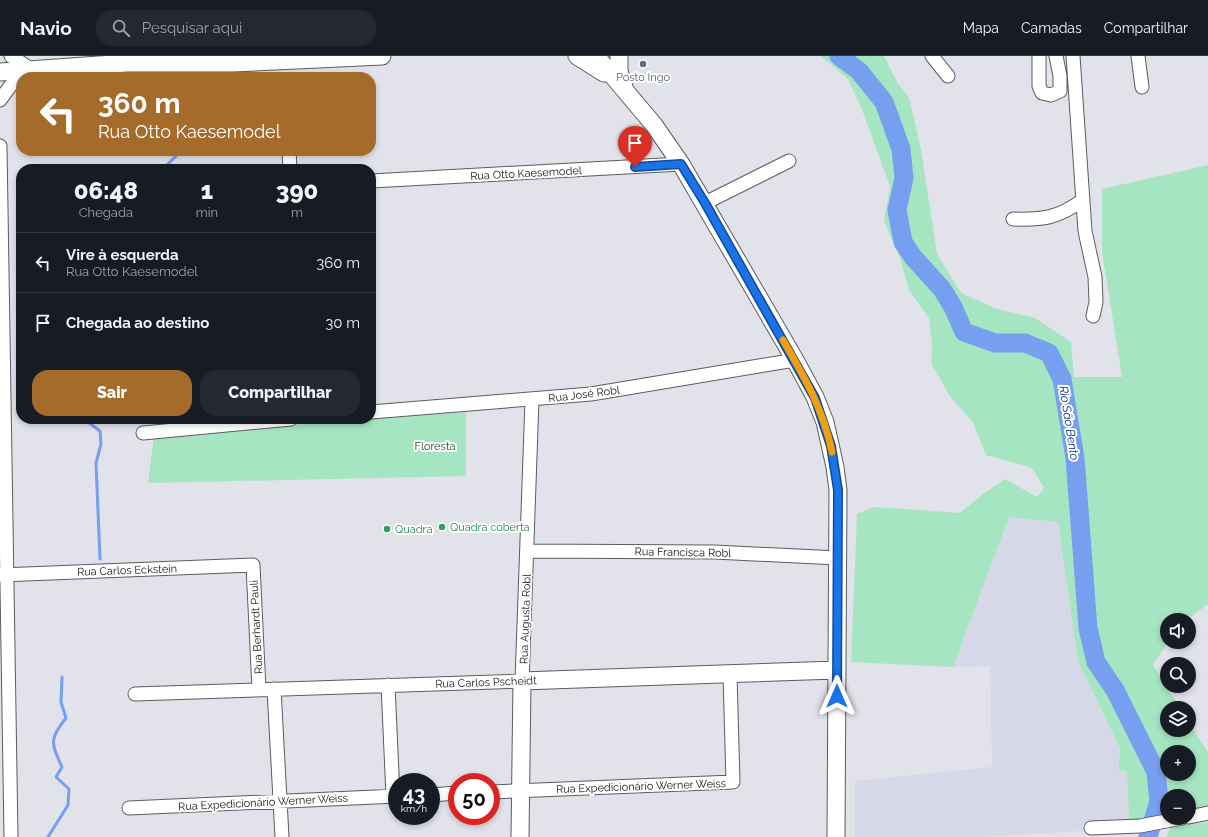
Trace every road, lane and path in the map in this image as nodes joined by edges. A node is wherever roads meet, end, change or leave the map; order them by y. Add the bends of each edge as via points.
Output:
1 (11, 56) edge
2 (178, 56) edge
3 (214, 56) edge
4 (382, 56) edge
5 (577, 56) edge
6 (596, 56) edge
7 (619, 56) edge
8 (932, 56) edge
9 (1039, 56) edge
10 (1056, 56) edge
11 (1073, 56) edge
12 (1138, 56) edge
13 (130, 63) junction
14 (32, 70) junction
15 (0, 72) edge
16 (29, 72) edge
17 (948, 76) dead end
18 (16, 80) edge
19 (1142, 87) dead end
20 (626, 91) junction
21 (0, 100) edge
22 (0, 146) edge
23 (789, 161) dead end
24 (681, 164) junction
25 (376, 181) edge
26 (1083, 200) junction
27 (705, 203) junction
28 (1013, 218) dead end
29 (1, 275) edge
30 (1093, 316) dead end
31 (795, 360) junction
32 (2, 398) edge
33 (532, 400) junction
34 (376, 412) edge
35 (238, 424) edge
36 (143, 433) dead end
37 (527, 551) junction
38 (838, 558) junction
39 (253, 565) joint
40 (3, 575) edge
41 (837, 670) junction
42 (730, 674) junction
43 (522, 681) junction
44 (388, 685) junction
45 (274, 689) junction
46 (259, 690) junction
47 (135, 694) dead end
48 (394, 773) edge
49 (520, 791) junction
50 (500, 792) edge
51 (388, 796) edge
52 (280, 801) junction
53 (129, 808) dead end
54 (1208, 813) edge
55 (5, 816) edge
56 (1196, 816) edge
57 (1160, 822) edge
58 (1091, 828) dead end
59 (11, 837) edge
60 (282, 837) edge
61 (520, 837) edge
62 (836, 837) edge

1 - 14 street
2 - 13 main road
3 - 13 main road
4 - 13 main road via 232,63
5 - 20 main road
6 - 20 main road
7 - 20 main road via 619,71
8 - 17 street
9 - 10 street via 1039,86 1042,93 1051,96 1060,91
11 - 26 street
12 - 19 street
13 - 14 main road
14 - 15 main road
14 - 16 street
18 - 21 street
20 - 24 main road
22 - 29 street
23 - 27 street
24 - 25 street, Rua Otto Kaesemodel
24 - 27 main road
26 - 28 street via 1071,209 1049,218
26 - 30 street via 1085,231 1095,277 1096,302
27 - 31 main road
29 - 32 street
31 - 33 street, Rua José Robl via 591,394
31 - 38 main road via 815,398 831,446 838,490
32 - 40 street
33 - 34 street, Rua José Robl
33 - 37 street, Rua Augusta Robl
35 - 36 street
37 - 38 street, Rua Francisca Robl via 706,552
37 - 43 street, Rua Augusta Robl
38 - 41 main road
39 - 40 street, Rua Carlos Eckstein
39 - 46 street, Rua Berhardt Pauli
40 - 55 street
41 - 42 main road, Rua Carlos Pscheidt
41 - 62 main road
42 - 43 main road, Rua Carlos Pscheidt
42 - 49 street, Rua Expedicionário Werner Weiss via 733,782
43 - 44 street, Rua Carlos Pscheidt
43 - 49 main road, Rua Augusta Robl
44 - 45 street, Rua Carlos Pscheidt
44 - 48 street
45 - 46 street, Rua Carlos Pscheidt
45 - 52 street
46 - 47 street, Rua Carlos Pscheidt
49 - 50 street, Rua Expedicionário Werner Weiss
49 - 61 main road, Rua Augusta Robl
51 - 52 street, Rua Expedicionário Werner Weiss
52 - 53 street, Rua Expedicionário Werner Weiss
52 - 60 street
54 - 56 street
55 - 59 street
57 - 58 street via 1140,826

